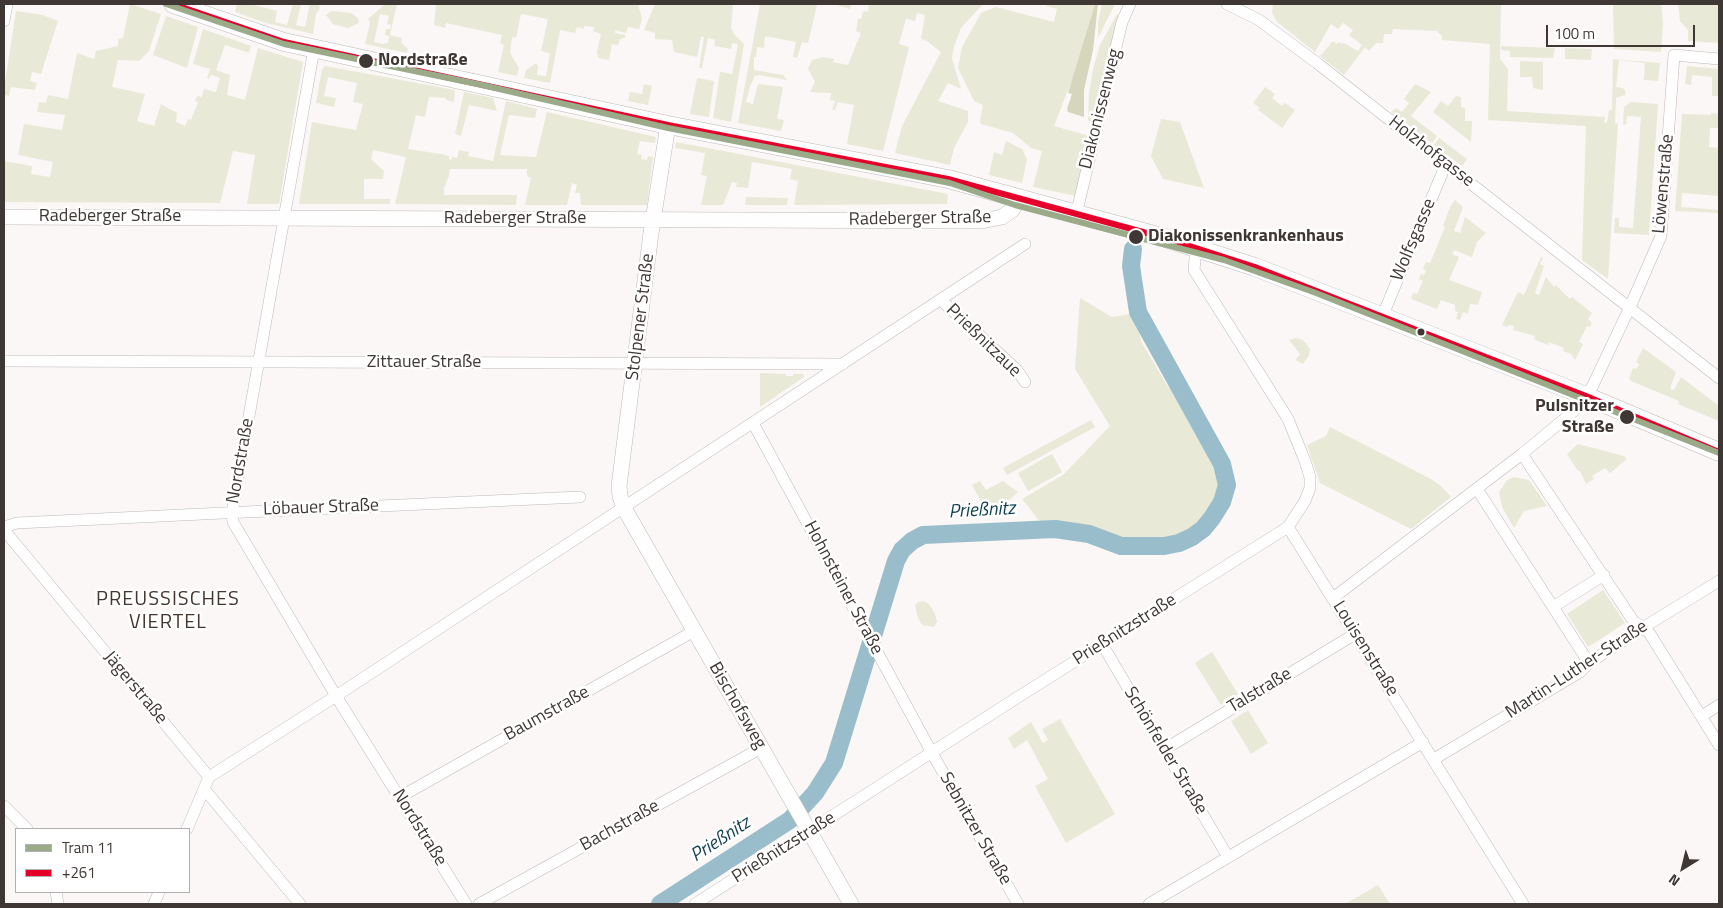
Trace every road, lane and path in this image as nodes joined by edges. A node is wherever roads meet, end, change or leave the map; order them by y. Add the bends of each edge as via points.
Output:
1 (7, 4) edge
2 (173, 4) edge
3 (1130, 4) edge
4 (1227, 4) edge
5 (4, 21) edge
6 (314, 49) junction
7 (1719, 59) edge
8 (668, 125) junction
9 (1446, 164) junction
10 (1019, 199) junction
11 (1076, 215) junction
12 (4, 217) edge
13 (284, 218) junction
14 (653, 220) junction
15 (1025, 244) dead end
16 (1196, 248) junction
17 (941, 300) junction
18 (1630, 307) junction
19 (1382, 317) junction
20 (4, 361) edge
21 (259, 362) junction
22 (635, 363) junction
23 (843, 364) junction
24 (1719, 378) edge
25 (1025, 382) dead end
26 (1586, 396) junction
27 (753, 423) junction
28 (1719, 452) edge
29 (1522, 454) junction
30 (1477, 489) junction
31 (580, 497) dead end
32 (624, 508) junction
33 (232, 512) junction
34 (1288, 527) junction
35 (4, 528) edge
36 (1604, 576) junction
37 (1719, 581) edge
38 (1333, 598) junction
39 (1553, 607) junction
40 (1644, 627) junction
41 (694, 631) junction
42 (1356, 634) junction
43 (1102, 644) junction
44 (1589, 663) junction
45 (336, 696) junction
46 (1719, 705) edge
47 (1702, 716) junction
48 (1423, 742) junction
49 (1719, 745) edge
50 (762, 748) junction
51 (1165, 749) junction
52 (932, 753) junction
53 (1434, 759) junction
54 (209, 777) junction
55 (205, 790) junction
56 (400, 797) junction
57 (4, 806) edge
58 (26, 828) edge
59 (188, 828) edge
60 (810, 832) junction
61 (1228, 858) junction
62 (300, 904) edge
63 (466, 904) edge
64 (479, 904) edge
65 (695, 904) edge
66 (850, 904) edge
67 (1018, 904) edge
68 (1149, 904) edge
69 (1523, 904) edge

1 - 5 street
2 - 6 main road via 248,31
3 - 11 street, Diakonissenweg via 1122,22
4 - 9 street, Holzhofgasse via 1259,20
6 - 8 main road
6 - 13 street, Nordstraße
7 - 18 street, Löwenstraße via 1674,55 1661,236
8 - 10 main road via 948,179
8 - 14 street, Stolpener Straße
9 - 18 street, Holzhofgasse
9 - 19 street, Wolfsgasse
10 - 11 main road
10 - 14 street, Radeberger Straße via 1002,217 982,221
11 - 16 main road
12 - 13 street, Radeberger Straße
13 - 14 street, Radeberger Straße
13 - 21 street, Nordstraße
14 - 22 street, Stolpener Straße
15 - 17 street
16 - 19 main road via 1255,267
16 - 34 street, Prießnitzstraße via 1194,270 1288,420 1305,461 1310,488 1306,501
17 - 23 street
17 - 25 street, Prießnitzaue via 1017,370
18 - 24 street, Holzhofgasse
18 - 26 street, Löwenstraße
19 - 26 main road
20 - 21 street, Zittauer Straße
21 - 22 street, Zittauer Straße
21 - 33 street, Nordstraße
22 - 23 street, Zittauer Straße
22 - 32 street, Stolpener Straße via 619,486
23 - 27 street
26 - 28 main road
26 - 29 street via 1576,412
27 - 32 street
27 - 52 street, Hohnsteiner Straße
29 - 30 street
29 - 36 street
30 - 38 street
30 - 39 street
31 - 33 street, Löbauer Straße
32 - 41 street, Bischofsweg
32 - 45 street
33 - 35 street, Löbauer Straße via 17,523
33 - 45 street, Nordstraße via 233,522
34 - 38 street, Louisenstraße
34 - 43 street, Prießnitzstraße
35 - 54 street, Jägerstraße
36 - 39 street
36 - 40 street via 1634,622
37 - 40 street, Martin-Luther-Straße
38 - 42 street, Louisenstraße
39 - 44 street
40 - 44 street, Martin-Luther-Straße
40 - 47 street
41 - 50 street, Bischofsweg
41 - 56 street, Baumstraße
42 - 48 street, Louisenstraße
42 - 51 street, Talstraße
43 - 51 street, Schönfelder Straße
43 - 52 street, Prießnitzstraße
44 - 53 street, Martin-Luther-Straße via 1580,672
45 - 54 street
45 - 56 street, Nordstraße
46 - 47 street
47 - 49 street
48 - 53 street, Louisenstraße
48 - 61 street
50 - 60 street, Bischofsweg
50 - 64 street, Bachstraße
51 - 61 street, Schönfelder Straße
52 - 60 street, Prießnitzstraße
52 - 67 street, Sebnitzer Straße
53 - 69 street, Louisenstraße
54 - 55 street
55 - 59 street
55 - 62 street
56 - 63 street, Nordstraße
57 - 58 street
60 - 65 street, Prießnitzstraße
60 - 66 street, Bischofsweg
61 - 68 street

